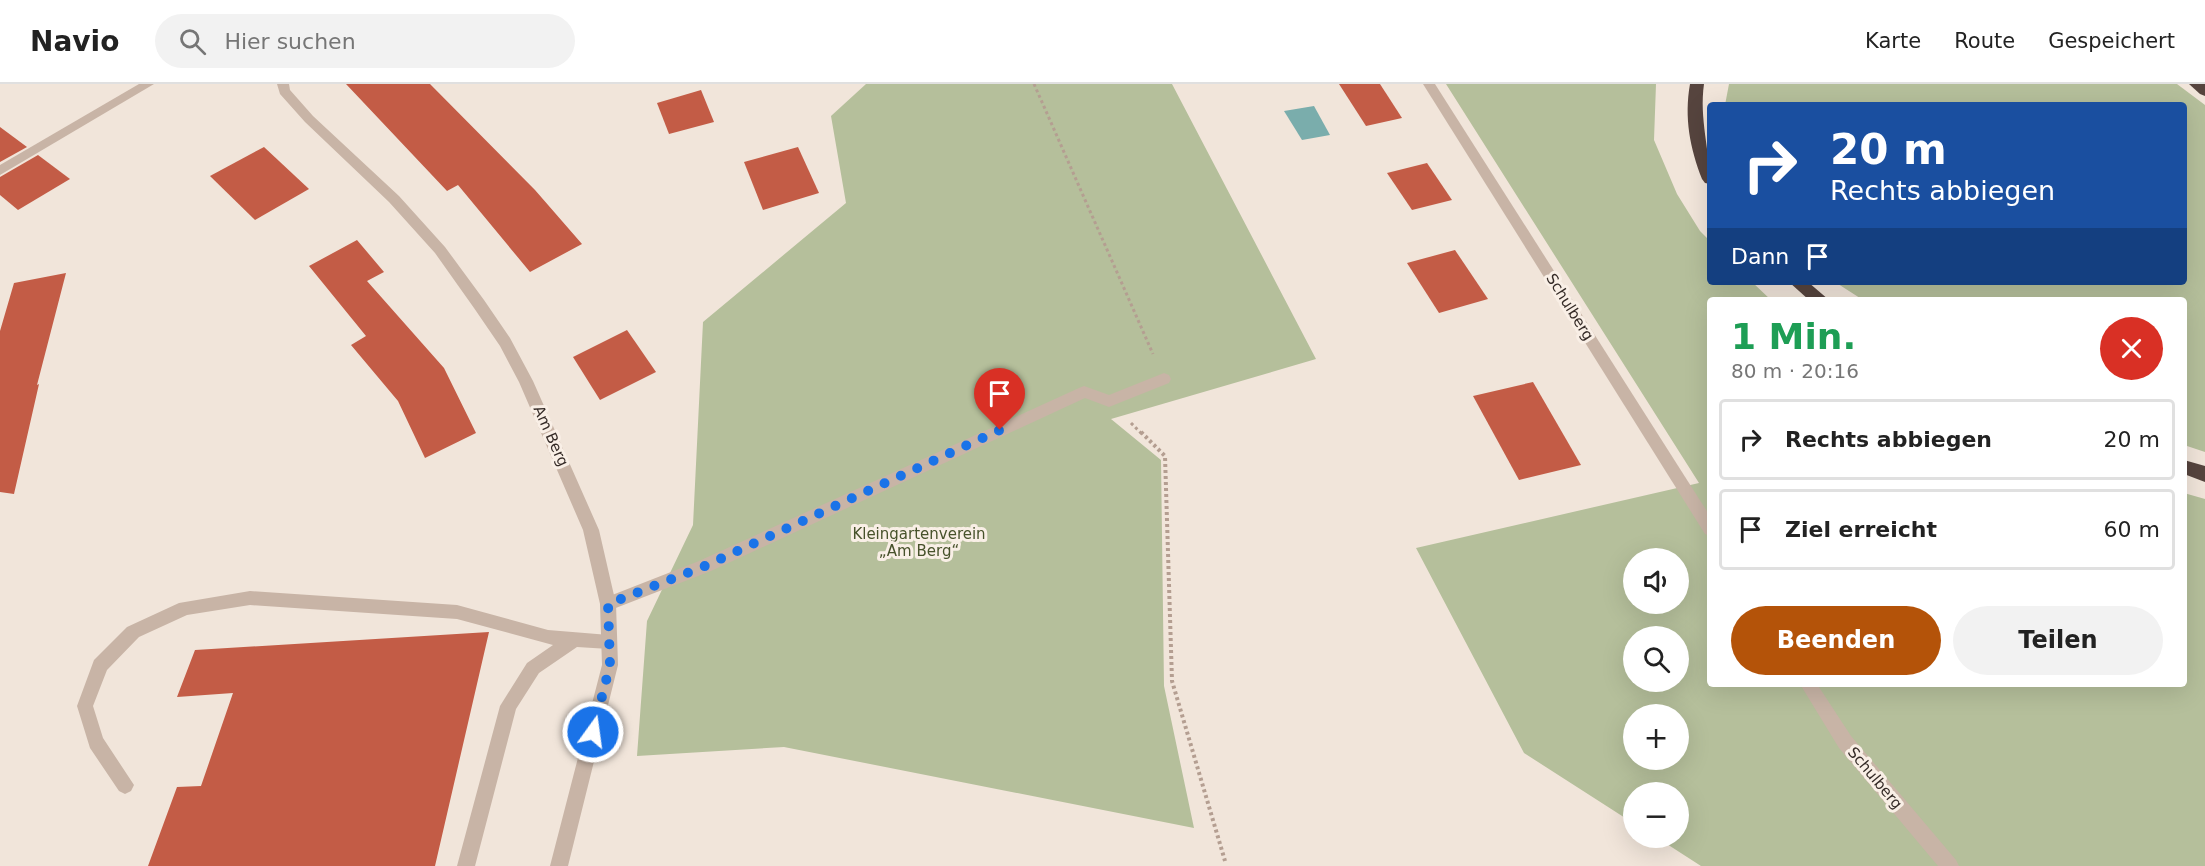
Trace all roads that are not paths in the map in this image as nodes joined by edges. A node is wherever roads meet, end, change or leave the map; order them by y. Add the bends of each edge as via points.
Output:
1 (148, 84) edge
2 (283, 84) edge
3 (1429, 84) edge
4 (1697, 84) edge
5 (2196, 84) edge
6 (2205, 91) edge
7 (1707, 170) edge
8 (0, 171) edge
9 (1801, 285) edge
10 (1817, 297) edge
11 (1164, 379) road end
12 (2187, 468) edge
13 (2205, 474) edge
14 (1707, 524) edge
15 (608, 604) junction
16 (575, 639) junction
17 (609, 642) junction
18 (1810, 687) edge
19 (125, 785) dead end
20 (466, 866) edge
21 (560, 866) edge
22 (1950, 866) edge

1 - 8 street
2 - 15 street, Am Berg via 284,91 309,119 394,199 440,250 505,342 564,463 591,530
3 - 14 street, Schulberg
4 - 7 highway via 1694,124
5 - 6 highway
9 - 10 highway
11 - 15 street via 1109,401 1084,392 705,566
12 - 13 highway
15 - 17 street, Am Berg
16 - 17 street
16 - 19 street via 548,637 457,612 250,598 185,608 133,632 100,665 85,706 96,742
16 - 20 street via 532,668 508,706
17 - 21 street, Am Berg via 610,665
18 - 22 street, Schulberg via 1845,742

